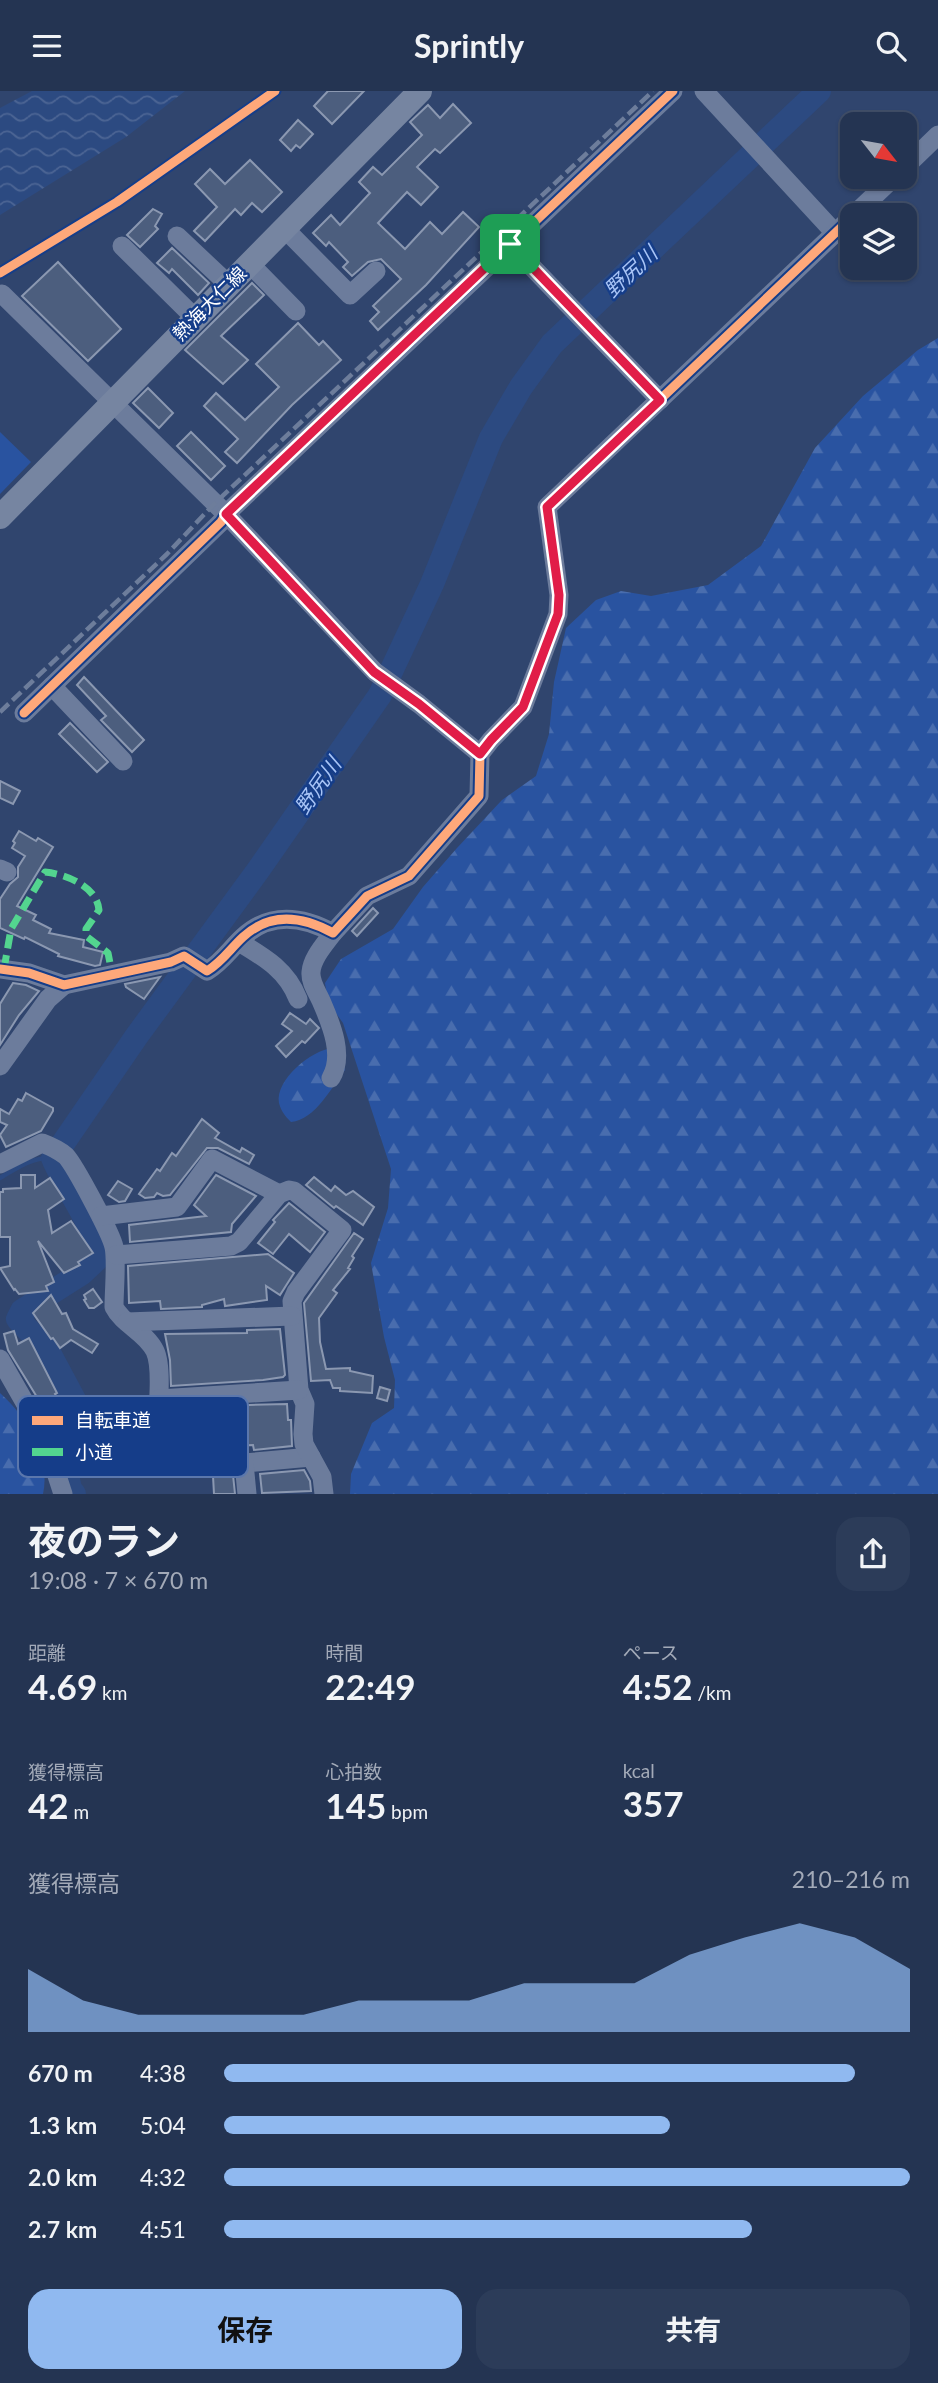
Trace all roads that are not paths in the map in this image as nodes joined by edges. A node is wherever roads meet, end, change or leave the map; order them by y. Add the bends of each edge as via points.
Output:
1 (420, 91) edge
2 (673, 91) edge
3 (704, 91) edge
4 (938, 135) edge
5 (917, 155) edge
6 (881, 189) edge
7 (867, 203) edge
8 (284, 228) junction
9 (840, 228) edge
10 (835, 233) junction
11 (177, 236) dead end
12 (510, 244) junction
13 (122, 246) dead end
14 (249, 263) junction
15 (376, 271) dead end
16 (228, 284) junction
17 (2, 294) dead end
18 (296, 311) dead end
19 (195, 317) junction
20 (660, 400) junction
21 (111, 402) junction
22 (226, 514) junction
23 (0, 517) edge
24 (52, 686) junction
25 (24, 713) dead end
26 (480, 754) junction
27 (123, 761) dead end
28 (333, 933) junction
29 (239, 942) junction
30 (0, 969) edge
31 (64, 985) junction
32 (298, 999) dead end
33 (0, 1066) edge
34 (331, 1079) dead end
35 (0, 1164) edge
36 (279, 1194) junction
37 (101, 1216) junction
38 (116, 1255) junction
39 (292, 1316) junction
40 (127, 1322) junction
41 (0, 1359) edge
42 (299, 1389) junction
43 (21, 1396) edge
44 (159, 1396) edge
45 (201, 1396) edge
46 (311, 1457) junction
47 (248, 1463) edge
48 (57, 1477) edge
49 (63, 1494) edge
50 (324, 1494) edge

1 - 8 main road, 熱海大仁線
2 - 12 street
3 - 10 street
4 - 5 street
6 - 7 street
8 - 14 main road, 熱海大仁線
8 - 15 street via 350,295
9 - 10 street
10 - 20 street
11 - 16 street
12 - 20 street
12 - 22 street
13 - 19 street
14 - 16 main road, 熱海大仁線
14 - 18 street
16 - 19 main road, 熱海大仁線
17 - 21 street
19 - 21 main road, 熱海大仁線
20 - 26 street via 547,507 558,614 523,707
21 - 22 street
21 - 23 main road, 熱海大仁線
22 - 24 street
22 - 26 street via 381,678
24 - 25 street
24 - 27 street
26 - 28 street via 481,783 473,804 409,876 368,895
28 - 29 street via 303,920 279,919 259,925
28 - 34 street via 315,959 311,974 335,1042 337,1059
29 - 31 street via 207,971 184,956
29 - 32 street via 281,970
30 - 31 street
31 - 33 street via 48,999
35 - 37 street via 42,1143 56,1150
36 - 37 street via 212,1159 177,1207
36 - 38 street via 232,1246
36 - 39 street via 294,1191 342,1230 296,1292
37 - 38 street
38 - 40 street via 114,1307
39 - 40 street
39 - 42 street
40 - 44 street via 155,1350
41 - 43 street
42 - 45 street
42 - 46 street via 305,1404 303,1434
46 - 47 street
46 - 50 street
48 - 49 street

